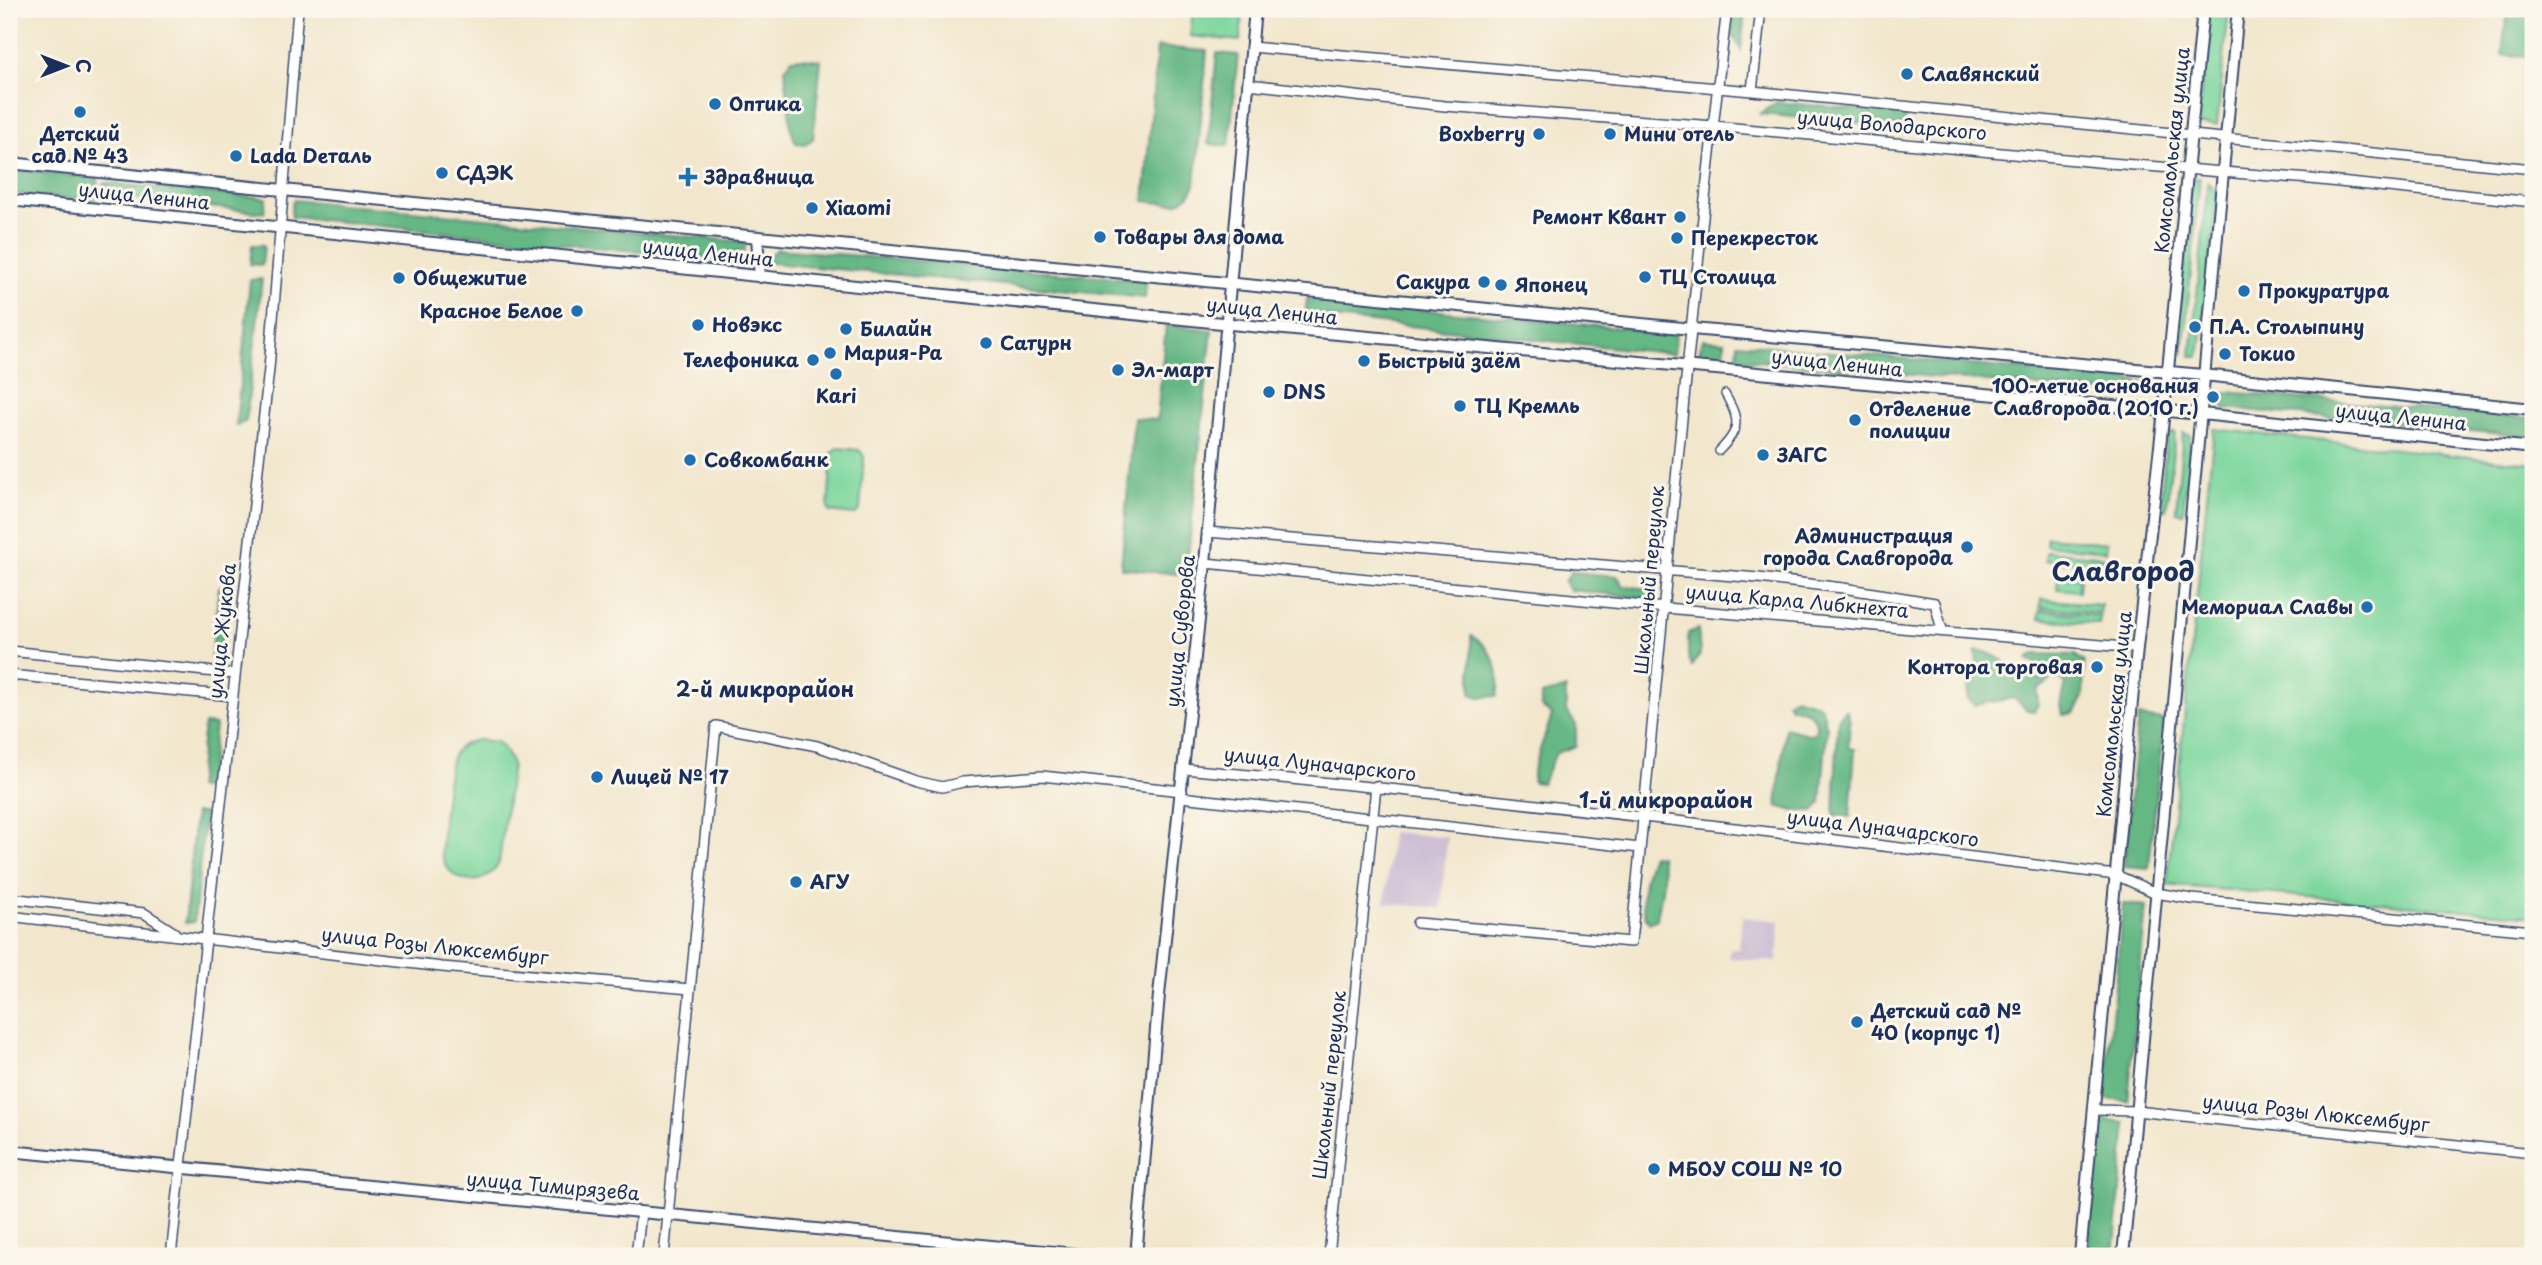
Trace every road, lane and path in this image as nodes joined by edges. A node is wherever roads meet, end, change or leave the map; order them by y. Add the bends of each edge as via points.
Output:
1 (298, 9) edge
2 (1255, 9) edge
3 (1727, 9) edge
4 (1761, 9) edge
5 (2203, 9) edge
6 (2238, 9) edge
7 (1251, 47) junction
8 (1248, 84) junction
9 (1717, 88) junction
10 (1752, 91) junction
11 (1714, 126) junction
12 (2191, 136) junction
13 (2225, 139) junction
14 (9, 163) edge
15 (2188, 169) junction
16 (2533, 169) edge
17 (2222, 172) junction
18 (285, 191) junction
19 (9, 200) edge
20 (2533, 202) edge
21 (282, 227) junction
22 (757, 237) junction
23 (760, 277) junction
24 (1229, 283) junction
25 (1226, 324) junction
26 (1692, 329) junction
27 (1688, 366) junction
28 (2168, 371) junction
29 (2203, 374) junction
30 (1725, 394) dead end
31 (2533, 409) edge
32 (2164, 411) junction
33 (2200, 414) junction
34 (2533, 448) edge
35 (1719, 451) dead end
36 (1207, 532) junction
37 (1205, 563) junction
38 (1669, 571) junction
39 (1665, 608) junction
40 (1942, 630) junction
41 (2137, 648) junction
42 (9, 651) edge
43 (9, 674) edge
44 (234, 674) junction
45 (233, 696) junction
46 (1184, 769) junction
47 (1376, 786) junction
48 (1181, 794) junction
49 (1644, 816) junction
50 (1373, 818) junction
51 (1640, 848) junction
52 (2116, 875) junction
53 (2156, 893) junction
54 (9, 898) edge
55 (9, 916) edge
56 (1418, 923) dead end
57 (2533, 930) edge
58 (176, 934) junction
59 (206, 938) junction
60 (690, 989) junction
61 (2094, 1110) junction
62 (2136, 1111) junction
63 (9, 1151) edge
64 (2533, 1153) edge
65 (180, 1169) junction
66 (641, 1212) junction
67 (668, 1214) junction
68 (171, 1256) edge
69 (636, 1256) edge
70 (664, 1256) edge
71 (1095, 1256) edge
72 (1136, 1256) edge
73 (1329, 1256) edge
74 (2080, 1256) edge
75 (2123, 1256) edge

1 - 18 street, улица Жукова
2 - 7 street, улица Суворова
3 - 9 street, Школьный переулок
4 - 10 street
5 - 12 street, Комсомольская улица
6 - 13 street
7 - 8 street, улица Суворова
7 - 9 street, улица Володарского
8 - 11 street, улица Володарского via 1445,106
8 - 24 street, улица Суворова
9 - 10 street, улица Володарского
9 - 11 street, Школьный переулок
10 - 12 street, улица Володарского
11 - 15 street, улица Володарского
11 - 26 street, Школьный переулок
12 - 13 street, улица Володарского
12 - 15 street, Комсомольская улица
13 - 16 street, улица Володарского
13 - 17 street
14 - 18 street, улица Ленина
15 - 17 street, улица Володарского
15 - 28 street, Комсомольская улица
17 - 20 street, улица Володарского
17 - 29 street
18 - 21 street, улица Жукова
18 - 22 street, улица Ленина
19 - 21 street, улица Ленина
21 - 23 street, улица Ленина
21 - 44 street, улица Жукова
22 - 23 street
22 - 24 street, улица Ленина
23 - 25 street, улица Ленина
24 - 25 street, улица Суворова
24 - 26 street, улица Ленина
25 - 27 street, улица Ленина
25 - 36 street, улица Суворова
26 - 27 street, Школьный переулок
26 - 28 street, улица Ленина
27 - 32 street, улица Ленина
27 - 38 street, Школьный переулок
28 - 29 street, улица Ленина
28 - 32 street, Комсомольская улица
29 - 31 street, улица Ленина
29 - 33 street
30 - 35 street via 1737,414 1735,435
32 - 33 street, улица Ленина
32 - 41 street, Комсомольская улица
33 - 34 street, улица Ленина
33 - 53 street
36 - 37 street, улица Суворова
36 - 38 street, улица Карла Либкнехта
37 - 39 street, улица Карла Либкнехта
37 - 46 street, улица Суворова
38 - 39 street, Школьный переулок
38 - 40 street, улица Карла Либкнехта via 1818,585 1935,603
39 - 40 street, улица Карла Либкнехта
39 - 49 street, Школьный переулок
40 - 41 street, улица Карла Либкнехта
41 - 52 street, Комсомольская улица
42 - 44 street
43 - 45 street
44 - 45 street, улица Жукова
45 - 59 street, улица Жукова
46 - 47 street, улица Луначарского
46 - 48 street, улица Суворова
47 - 49 street, улица Луначарского
47 - 50 street, Школьный переулок
48 - 50 street
48 - 60 street via 1042,775 942,786 817,746 716,726
48 - 72 street, улица Суворова
49 - 51 street, Школьный переулок
49 - 52 street, улица Луначарского
50 - 51 street
50 - 73 street, Школьный переулок
51 - 56 street, Школьный переулок via 1631,942
52 - 53 street, улица Луначарского
52 - 61 street, Комсомольская улица
53 - 57 street, улица Луначарского via 2281,909
53 - 62 street
54 - 58 street, улица Розы Люксембург via 144,913
55 - 58 street, улица Розы Люксембург
58 - 59 street, улица Розы Люксембург
59 - 60 street, улица Розы Люксембург via 442,967
59 - 65 street, улица Жукова
60 - 67 street
61 - 62 street, улица Розы Люксембург
61 - 74 street, Комсомольская улица
62 - 64 street, улица Розы Люксембург
62 - 75 street
63 - 65 street, улица Тимирязева
65 - 66 street, улица Тимирязева
65 - 68 street, улица Жукова
66 - 67 street, улица Тимирязева
66 - 69 street
67 - 70 street
67 - 71 street, улица Тимирязева

